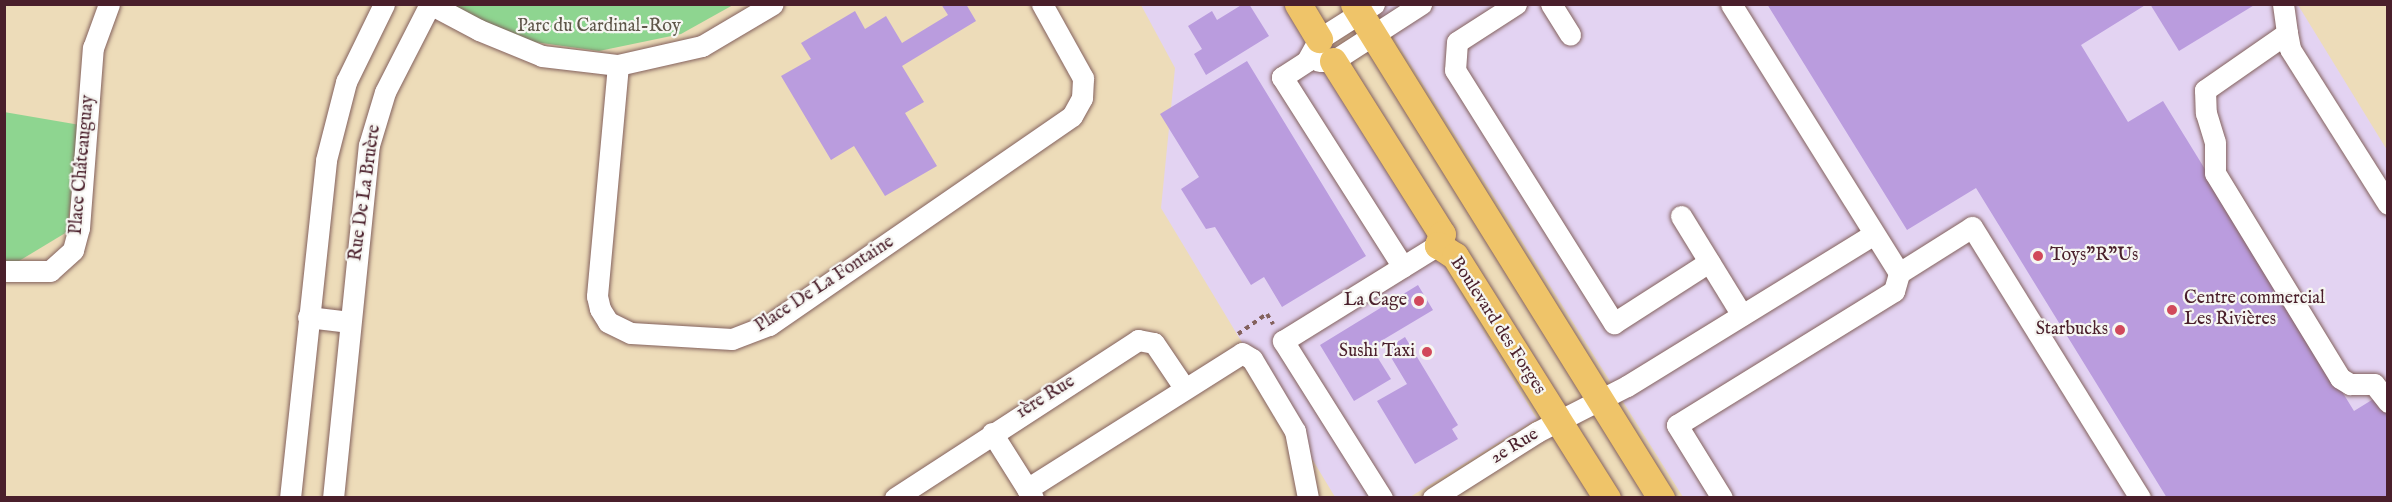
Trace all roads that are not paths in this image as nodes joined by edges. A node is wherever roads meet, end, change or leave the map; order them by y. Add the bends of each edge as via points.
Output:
1 (109, 4) edge
2 (384, 4) edge
3 (430, 4) edge
4 (773, 4) edge
5 (1042, 4) edge
6 (1298, 4) edge
7 (1421, 4) edge
8 (1516, 4) edge
9 (1551, 4) edge
10 (1731, 4) edge
11 (2283, 4) edge
12 (1365, 14) edge
13 (2287, 33) junction
14 (1570, 34) dead end
15 (1319, 54) junction
16 (618, 65) junction
17 (2388, 204) edge
18 (1680, 216) dead end
19 (1874, 234) junction
20 (1438, 245) junction
21 (1709, 262) junction
22 (1403, 267) junction
23 (4, 271) edge
24 (1899, 273) junction
25 (1742, 315) junction
26 (309, 317) junction
27 (350, 322) junction
28 (1185, 389) junction
29 (1600, 400) junction
30 (2388, 402) edge
31 (1559, 421) junction
32 (992, 433) junction
33 (1030, 493) edge
34 (290, 498) edge
35 (333, 498) edge
36 (895, 498) edge
37 (1308, 498) edge
38 (1382, 498) edge
39 (1433, 498) edge
40 (1607, 498) edge
41 (1661, 498) edge
42 (1722, 498) edge
43 (2140, 498) edge

1 - 23 street, Place Châteauguay via 93,48 79,228 73,249 50,271
2 - 26 street via 346,82 331,132
3 - 16 street via 542,56
3 - 27 street, Rue De La Bruère via 385,92 373,126
4 - 16 street via 702,46
5 - 16 street, Place De La Fontaine via 1083,78 1082,98 1072,116 769,325 732,339 631,333 608,322 600,309 597,296
6 - 15 main road, Boulevard des Forges
7 - 12 street
8 - 21 street via 1457,42 1455,70 1614,322
9 - 14 street
10 - 19 street
11 - 13 street
12 - 15 street
12 - 29 main road
13 - 17 street via 2290,49
13 - 30 street via 2205,90 2204,104 2216,142 2215,173 2340,378 2350,384 2374,384
15 - 20 main road, Boulevard des Forges via 1442,234
15 - 22 street via 1282,77
18 - 21 street
19 - 24 street
19 - 25 street, 2e Rue
20 - 22 street
20 - 31 main road, Boulevard des Forges via 1455,256
21 - 25 street
22 - 38 street via 1284,341
24 - 42 street via 1894,291 1677,426
24 - 43 street via 1972,227
25 - 29 street, 2e Rue
26 - 27 street
26 - 34 street
27 - 35 street, Rue De La Bruère
28 - 32 street, 1ère Rue via 1154,343 1138,340
28 - 33 street
28 - 37 street via 1245,354 1297,435
29 - 31 street, 2e Rue
29 - 41 main road
31 - 39 street, 2e Rue
31 - 40 main road, Boulevard des Forges
32 - 33 street
32 - 36 street, 1ère Rue

